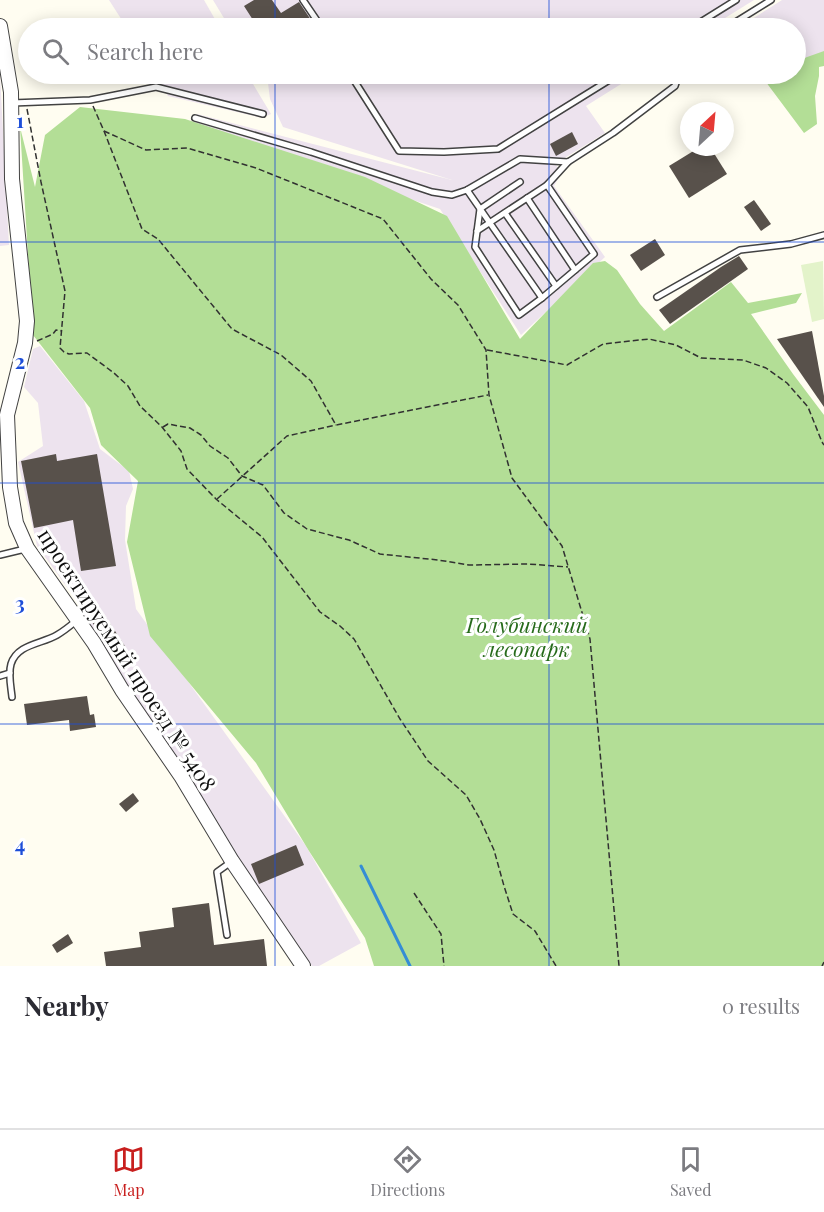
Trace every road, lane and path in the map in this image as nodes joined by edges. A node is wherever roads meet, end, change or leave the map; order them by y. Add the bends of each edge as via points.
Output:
1 (303, 0) edge
2 (736, 0) edge
3 (771, 0) edge
4 (315, 18) edge
5 (707, 18) edge
6 (742, 18) edge
7 (0, 26) edge
8 (356, 84) edge
9 (603, 84) edge
10 (676, 84) edge
11 (8, 96) edge
12 (90, 100) junction
13 (26, 103) junction
14 (263, 114) dead end
15 (195, 118) dead end
16 (104, 131) junction
17 (568, 162) junction
18 (520, 182) dead end
19 (547, 185) junction
20 (467, 190) junction
21 (527, 198) junction
22 (480, 209) junction
23 (505, 213) junction
24 (489, 223) junction
25 (477, 231) junction
26 (824, 235) edge
27 (575, 270) junction
28 (556, 286) junction
29 (657, 297) dead end
30 (542, 298) junction
31 (62, 331) junction
32 (25, 343) junction
33 (486, 350) junction
34 (489, 395) junction
35 (336, 424) junction
36 (162, 427) junction
37 (824, 445) edge
38 (242, 476) junction
39 (216, 500) junction
40 (27, 548) junction
41 (0, 555) edge
42 (568, 567) junction
43 (78, 620) junction
44 (10, 673) junction
45 (0, 675) edge
46 (12, 697) dead end
47 (232, 861) junction
48 (414, 893) dead end
49 (227, 935) dead end
50 (824, 962) edge
51 (303, 966) edge
52 (444, 966) edge
53 (556, 966) edge
54 (619, 966) edge
55 (822, 966) edge

1 - 4 lane
2 - 5 lane
3 - 6 lane
7 - 11 street, проектируемый проезд № 5408
8 - 9 lane via 399,151 444,152 498,149
10 - 17 lane
11 - 13 lane
11 - 32 street, проектируемый проезд № 5408 via 27,321
12 - 13 lane
12 - 14 lane via 156,87
12 - 16 path
13 - 31 path via 65,291
15 - 20 lane via 432,192 452,195
16 - 33 path via 146,150 187,148 256,168 383,219 431,279 458,305
16 - 35 path via 142,229 158,239 232,329 281,355 311,381
17 - 19 lane
17 - 20 lane via 520,159
18 - 22 lane
19 - 21 lane
19 - 27 lane via 594,254
20 - 22 lane
21 - 23 lane
21 - 27 lane
22 - 24 lane
22 - 25 lane
23 - 24 lane
23 - 28 lane
24 - 25 lane
24 - 30 lane
25 - 30 lane via 475,247 519,315
26 - 29 lane via 740,250
27 - 28 lane
28 - 30 lane
31 - 32 path
31 - 36 path via 60,348 64,352 87,353 114,373
32 - 40 street, проектируемый проезд № 5408 via 7,415 10,487 16,523
33 - 34 path
33 - 37 path via 567,365 603,344 649,339 676,345 701,358 742,360 766,368 787,383 808,407
34 - 35 path
34 - 42 path via 512,478 562,546
35 - 38 path via 287,436
36 - 38 path via 168,424 190,428 228,458
36 - 39 path via 182,451 187,469
38 - 39 path
38 - 42 path via 263,485 284,513 307,529 349,540 380,554 469,565
39 - 53 path via 262,537 320,612 354,639 428,761 466,795 476,811 494,850 513,914 535,930
40 - 41 lane
40 - 43 street, проектируемый проезд № 5408
42 - 54 path via 590,639
43 - 44 lane via 56,636 27,646 11,662
43 - 47 street, проектируемый проезд № 5408
44 - 45 lane
44 - 46 lane
47 - 49 lane via 217,872
47 - 51 street, проектируемый проезд № 5408
48 - 52 path via 441,934
50 - 55 path

